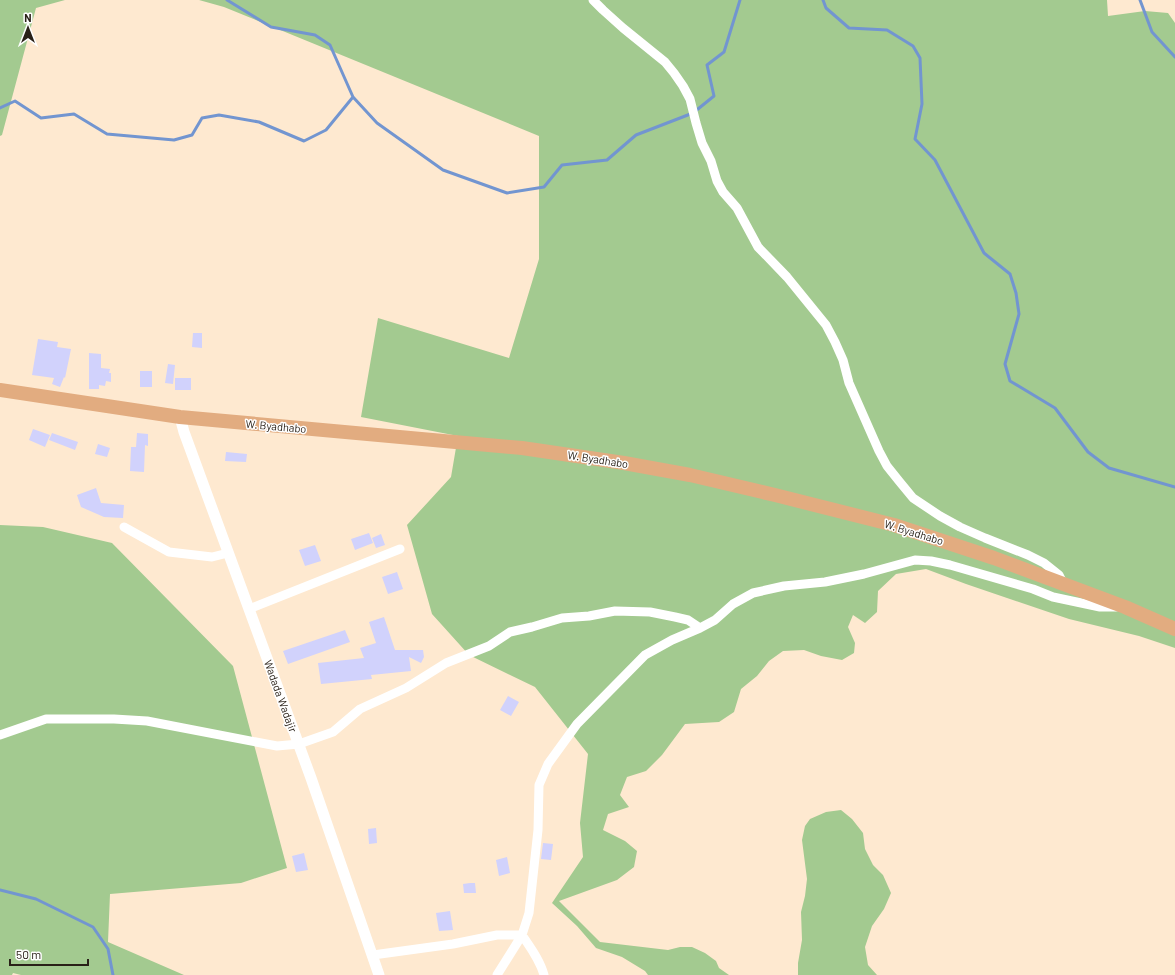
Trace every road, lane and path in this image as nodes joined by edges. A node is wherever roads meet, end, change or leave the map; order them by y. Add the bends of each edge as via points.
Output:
1 (593, 0) edge
2 (0, 390) edge
3 (180, 418) junction
4 (124, 527) dead end
5 (400, 549) dead end
6 (228, 553) junction
7 (1063, 583) junction
8 (249, 608) junction
9 (1125, 608) junction
10 (700, 628) junction
11 (1175, 629) edge
12 (0, 735) edge
13 (299, 744) junction
14 (522, 935) junction
15 (373, 955) junction
16 (379, 975) edge
17 (498, 975) edge
18 (544, 975) edge

1 - 7 street via 665,62 683,86 690,99 702,143 717,181 737,208 758,247 787,277 826,325 836,342 849,383 879,451 898,481 913,498 940,516 1044,563 1059,575
2 - 3 main road, W. Byadhabo
3 - 6 street, Wadada Wadajir
3 - 7 main road, W. Byadhabo via 522,448 690,475 894,526
4 - 6 street via 169,552 212,557
5 - 8 street
6 - 8 street, Wadada Wadajir
7 - 9 main road, W. Byadhabo
8 - 13 street, Wadada Wadajir
9 - 10 street via 1100,607 1053,597 950,565 915,560 825,582 784,586 753,593
9 - 11 main road, W. Byadhabo
10 - 13 street via 682,618 650,612 615,611 562,618 510,632 489,646 446,664 406,688 360,709 333,732
10 - 14 street via 645,655 577,724 548,764 539,785 538,830 529,913
12 - 13 street via 46,719 114,719 146,721 277,746
13 - 15 street, Wadada Wadajir
14 - 15 street via 498,935
14 - 17 street
14 - 18 street via 534,952
15 - 16 street, Wadada Wadajir

